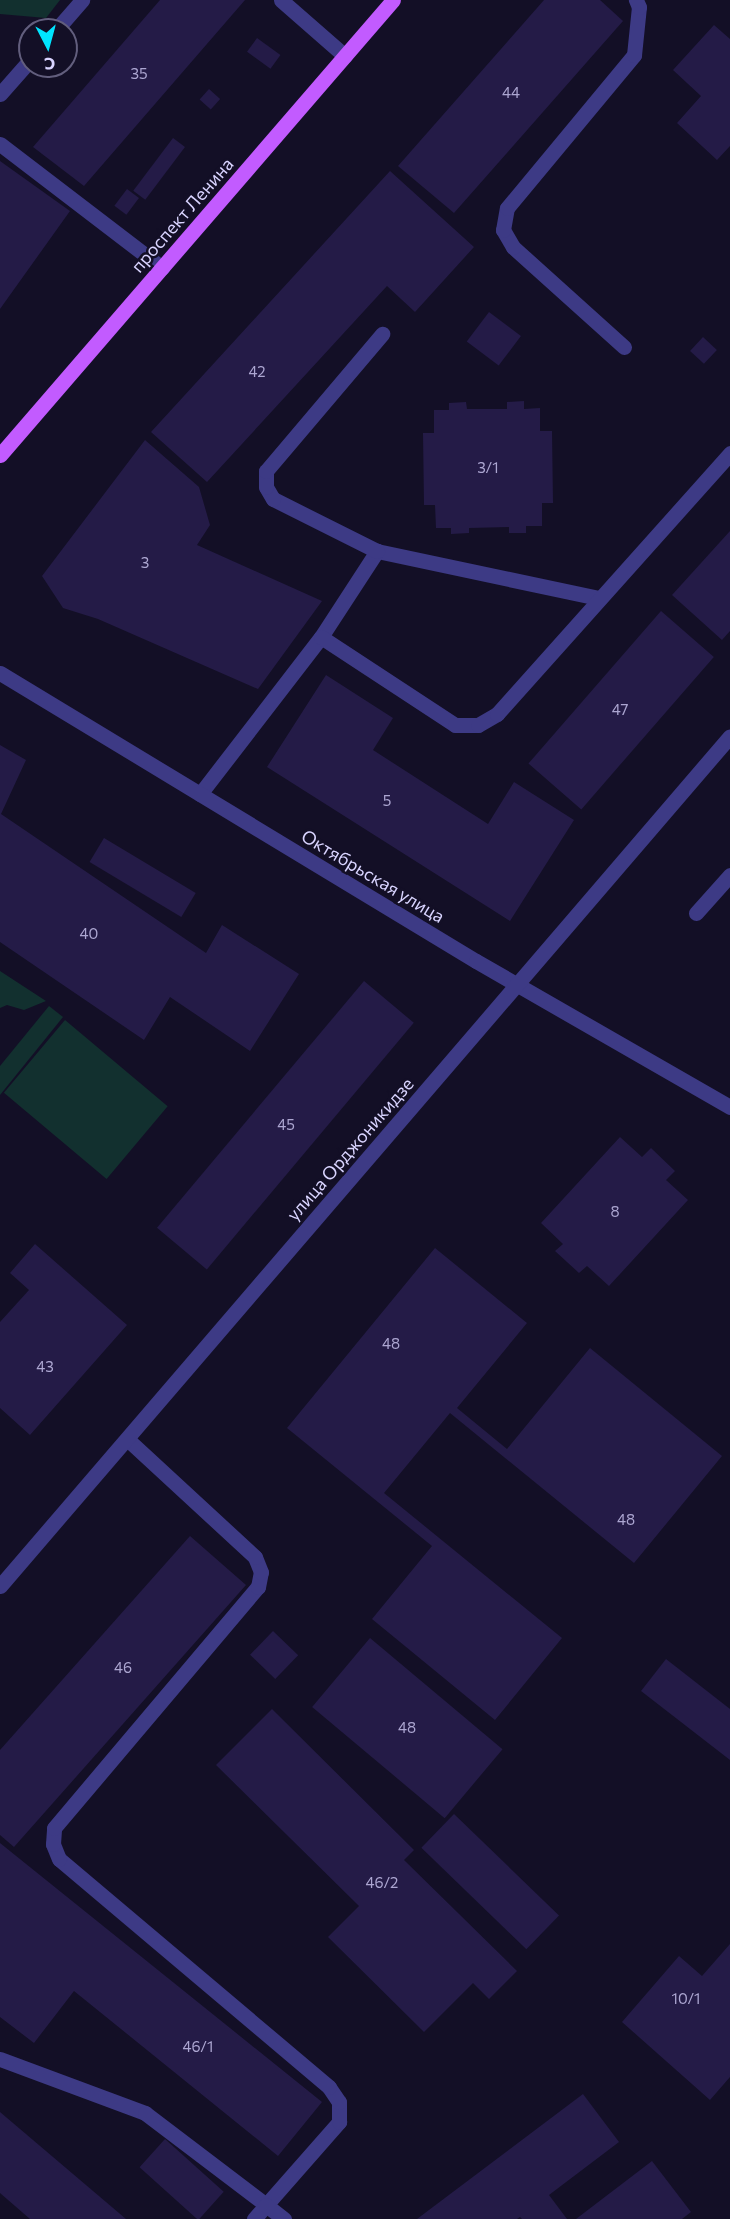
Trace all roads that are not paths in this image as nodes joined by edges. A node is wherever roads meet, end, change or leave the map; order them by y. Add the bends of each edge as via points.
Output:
1 (82, 0) edge
2 (281, 0) edge
3 (393, 0) edge
4 (636, 0) edge
5 (66, 18) edge
6 (345, 56) junction
7 (18, 74) edge
8 (0, 94) edge
9 (0, 144) edge
10 (162, 268) junction
11 (382, 334) dead end
12 (624, 347) dead end
13 (730, 453) edge
14 (0, 455) edge
15 (377, 551) junction
16 (599, 598) junction
17 (321, 637) junction
18 (0, 673) edge
19 (730, 736) edge
20 (200, 794) junction
21 (730, 875) edge
22 (696, 914) dead end
23 (518, 982) junction
24 (730, 1107) edge
25 (127, 1438) junction
26 (0, 1586) edge
27 (0, 2059) edge
28 (266, 2205) junction
29 (254, 2219) edge
30 (284, 2219) edge

1 - 5 street
2 - 6 street
3 - 6 main road, проспект Ленина
4 - 12 street via 639,7 634,55 507,208 503,230 513,247
6 - 10 main road, проспект Ленина
7 - 8 street
9 - 10 street
10 - 14 main road, проспект Ленина
11 - 15 street via 266,471 266,488 273,499
13 - 16 street
15 - 16 street
15 - 17 street
16 - 17 street via 497,714 478,725 455,725
17 - 20 street
18 - 20 street, Октябрьская улица
19 - 23 street, улица Орджоникидзе
20 - 23 street, Октябрьская улица via 476,961
21 - 22 street
23 - 24 street, Октябрьская улица
23 - 25 street, улица Орджоникидзе
25 - 26 street, улица Орджоникидзе
25 - 28 street via 255,1557 261,1572 258,1587 54,1828 53,1844 59,1859 329,2087 339,2102 339,2122
27 - 28 street via 145,2114
28 - 29 street
28 - 30 street

